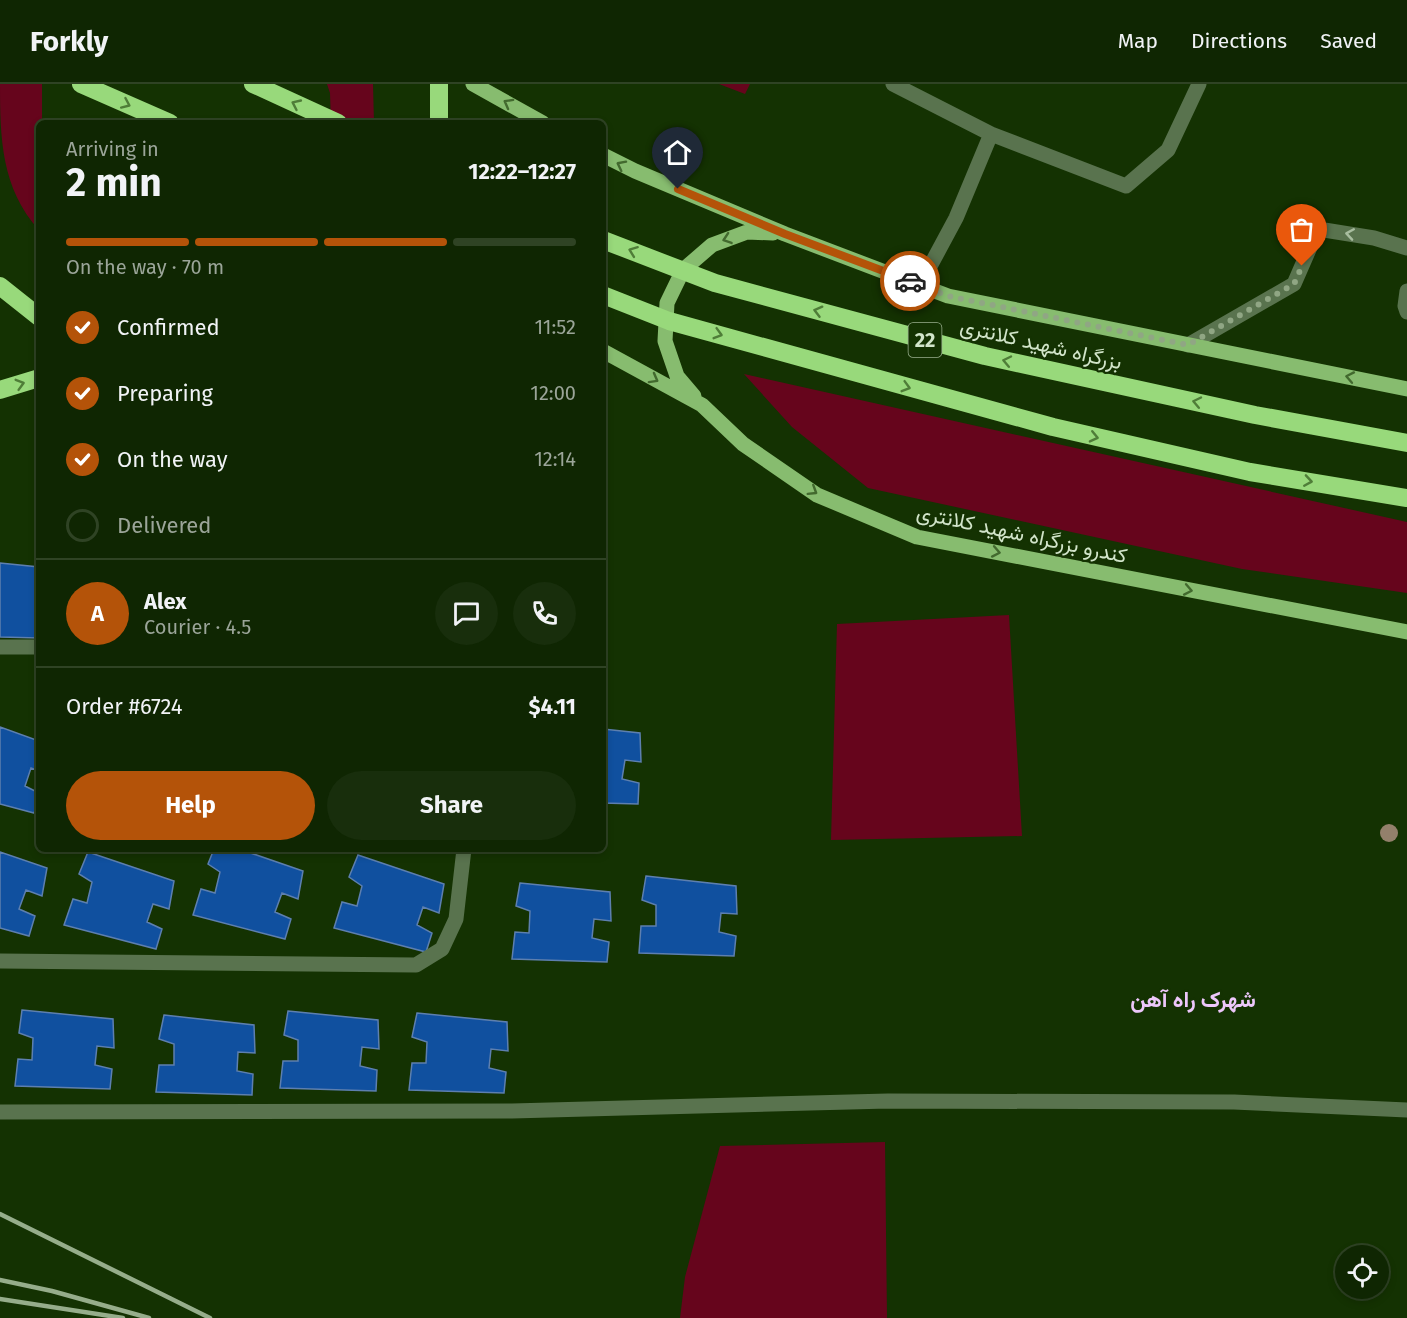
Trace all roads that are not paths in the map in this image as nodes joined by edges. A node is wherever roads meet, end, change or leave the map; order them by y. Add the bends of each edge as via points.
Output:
1 (81, 84) edge
2 (253, 84) edge
3 (439, 84) edge
4 (473, 84) edge
5 (893, 84) edge
6 (1199, 84) edge
7 (163, 120) edge
8 (331, 120) edge
9 (439, 120) edge
10 (538, 120) edge
11 (991, 134) junction
12 (606, 156) edge
13 (785, 234) junction
14 (606, 241) edge
15 (1407, 248) edge
16 (920, 285) junction
17 (0, 286) edge
18 (1407, 291) edge
19 (606, 296) edge
20 (1407, 312) edge
21 (36, 315) edge
22 (1188, 345) junction
23 (606, 353) edge
24 (36, 379) edge
25 (1407, 389) edge
26 (0, 390) edge
27 (702, 405) junction
28 (1407, 443) edge
29 (1407, 498) edge
30 (1407, 632) edge
31 (0, 647) edge
32 (36, 647) edge
33 (464, 852) edge
34 (0, 961) edge
35 (1407, 1110) edge
36 (0, 1112) edge

1 -> 7 highway
8 -> 2 highway
3 - 9 highway
10 -> 4 main road
5 - 11 street
6 - 11 street via 1168,150 1126,186
11 - 16 street via 956,218
13 -> 12 main road, 22
13 - 16 main road, 22
13 -> 27 main road via 747,232 712,244 683,270 667,303 665,341 677,376
28 -> 14 highway, بزرگراه شهید کلانتری / 22 via 1255,415 973,353 716,283
15 -> 22 street via 1318,229 1294,284
16 - 22 main road, 22 via 948,296
17 - 21 highway
18 - 20 street
19 -> 29 highway, 22 via 669,321 1053,428 1250,472
25 -> 22 main road, 22
23 -> 27 main road, کندرو بزرگراه شهید کلانتری
26 -> 24 highway
27 -> 30 main road, کندرو بزرگراه شهید کلانتری via 743,444 817,495 917,537
31 - 32 street
33 - 34 street via 456,919 442,949 416,965
35 - 36 street via 1234,1102 888,1101 512,1111

